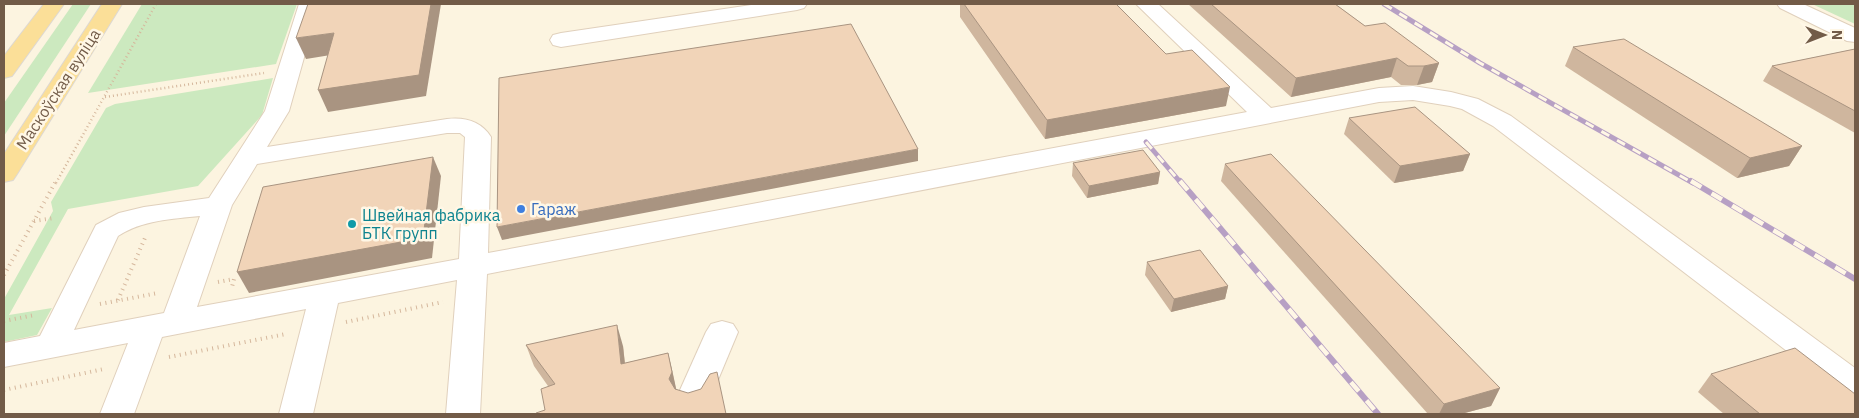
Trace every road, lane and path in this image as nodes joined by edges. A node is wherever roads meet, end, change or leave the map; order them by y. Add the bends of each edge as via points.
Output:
1 (54, 4) edge
2 (112, 4) edge
3 (156, 4) edge
4 (309, 4) edge
5 (796, 4) edge
6 (1146, 4) edge
7 (1787, 4) edge
8 (1855, 36) edge
9 (561, 40) dead end
10 (4, 71) edge
11 (272, 72) dead end
12 (104, 97) junction
13 (1265, 116) junction
14 (248, 158) junction
15 (4, 174) edge
16 (218, 205) junction
17 (155, 214) junction
18 (54, 218) dead end
19 (33, 221) junction
20 (472, 266) junction
21 (4, 275) edge
22 (189, 287) junction
23 (325, 294) junction
24 (230, 296) dead end
25 (470, 297) junction
26 (118, 300) junction
27 (68, 310) junction
28 (4, 321) edge
29 (163, 325) junction
30 (316, 328) junction
31 (722, 332) dead end
32 (51, 346) junction
33 (4, 355) edge
34 (137, 363) junction
35 (1855, 385) edge
36 (4, 390) edge
37 (693, 399) edge
38 (117, 414) edge
39 (296, 414) edge
40 (463, 414) edge

1 - 10 main road
2 - 15 main road, Маскоўская вуліца
3 - 12 path
4 - 14 lane via 281,101
5 - 9 lane
6 - 13 lane
7 - 8 lane
11 - 12 path
12 - 19 path
13 - 20 lane
13 - 35 lane via 1396,94 1432,95 1470,104 1502,121
14 - 16 lane
14 - 20 lane via 447,126 472,129 478,137
16 - 17 lane
16 - 22 lane
17 - 26 path
17 - 27 lane via 126,219 106,231
18 - 19 path
19 - 21 path
20 - 23 lane
20 - 25 lane
22 - 24 path via 234,279
22 - 26 path
22 - 29 lane
23 - 29 lane
23 - 30 lane
25 - 30 path
25 - 40 lane
26 - 27 path
27 - 28 path
27 - 32 lane
29 - 32 lane
29 - 34 lane
30 - 34 path
30 - 39 lane
31 - 37 lane
32 - 33 lane
34 - 36 path
34 - 38 lane

